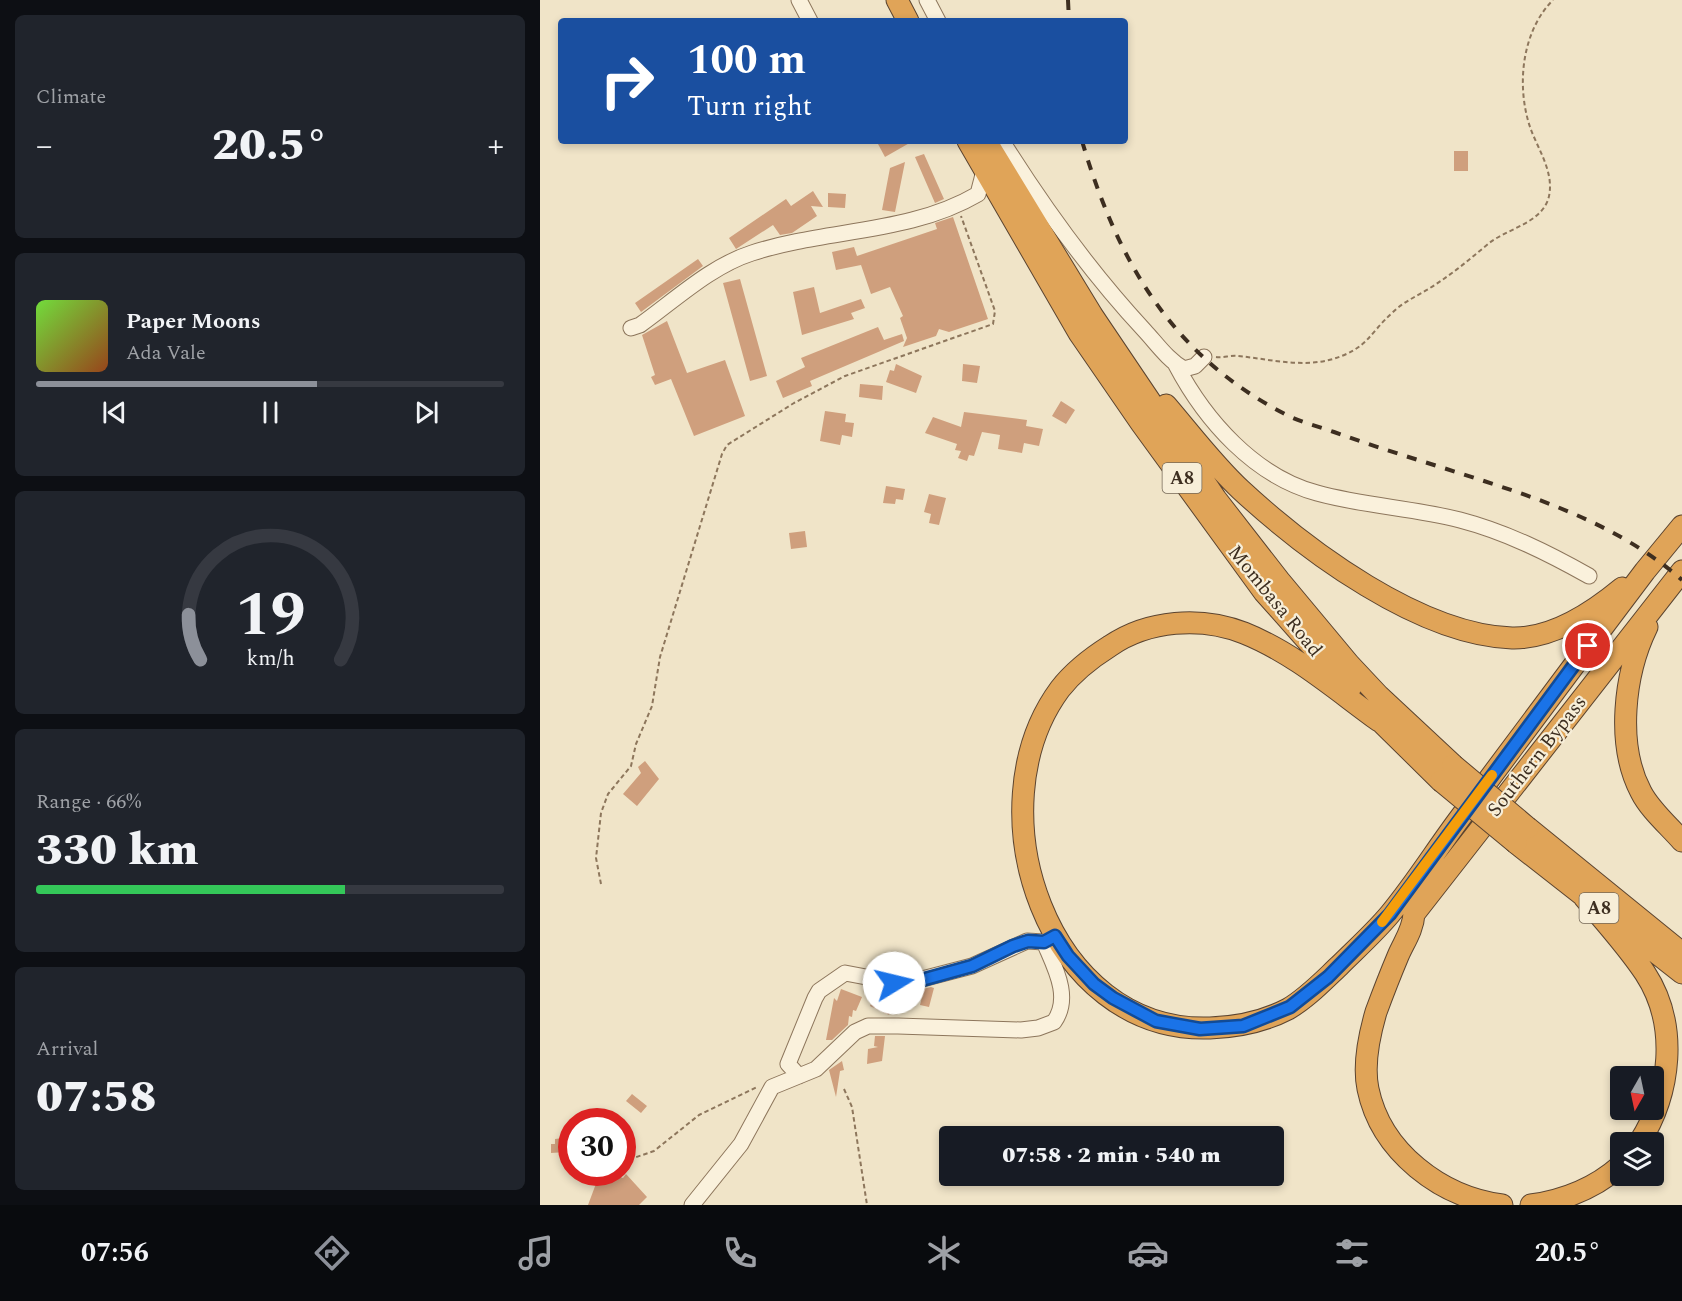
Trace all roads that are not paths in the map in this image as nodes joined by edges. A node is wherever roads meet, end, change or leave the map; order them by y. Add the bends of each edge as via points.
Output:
1 (799, 0) edge
2 (897, 0) edge
3 (927, 0) edge
4 (808, 18) edge
5 (906, 18) edge
6 (936, 18) edge
7 (970, 144) edge
8 (988, 144) edge
9 (1004, 144) edge
10 (984, 171) junction
11 (631, 328) dead end
12 (1204, 357) road end
13 (1127, 363) junction
14 (1176, 364) junction
15 (1682, 526) edge
16 (1645, 571) junction
17 (1682, 571) edge
18 (1589, 576) dead end
19 (1665, 592) junction
20 (1379, 721) junction
21 (1447, 773) junction
22 (1522, 836) junction
23 (1682, 842) edge
24 (1584, 897) junction
25 (1050, 939) junction
26 (1682, 953) edge
27 (1682, 973) edge
28 (799, 1076) junction
29 (1644, 1132) edge
30 (1610, 1175) edge
31 (692, 1205) edge
32 (1502, 1205) edge
33 (1531, 1205) edge

1 - 4 street
2 - 5 highway
3 - 6 street
7 - 10 highway, Mombasa Road / A8
8 - 13 highway, Mombasa Road / A8 via 1092,315
9 - 14 street via 1086,263
10 - 11 street via 978,194 962,202 879,228 834,233 750,253 725,265
10 - 20 highway, Mombasa Road / A8 via 1079,333 1217,529 1264,592
12 - 14 street via 1189,369
13 - 16 highway via 1239,489 1304,544 1398,603 1456,629 1513,638 1551,632 1602,604
13 - 21 highway, Mombasa Road / A8 via 1152,407 1216,499 1279,580
14 - 18 street via 1189,389 1236,446 1299,487 1460,520 1537,548
15 - 16 highway, Southern Bypass
16 - 25 highway, Southern Bypass via 1390,914 1328,977 1290,1007 1257,1022 1221,1028 1176,1026 1134,1010 1094,984
17 - 19 highway, Southern Bypass
19 - 23 highway via 1638,646 1625,716 1631,770 1642,794
19 - 32 highway, Southern Bypass via 1413,914 1411,930 1373,1023 1367,1065 1369,1091 1390,1138 1420,1169 1446,1188 1463,1197
20 - 21 highway, Mombasa Road / A8
20 - 25 highway, Southern Bypass via 1275,648 1228,628 1175,623 1134,633 1108,647 1080,667 1060,690 1040,725 1027,771 1023,805 1025,847
21 - 22 highway, Mombasa Road / A8, bridge
22 - 24 highway, Mombasa Road / A8
22 - 26 highway, Mombasa Road / A8
24 - 27 highway, Mombasa Road / A8
24 - 29 highway via 1646,975 1665,1024 1667,1064 1662,1094
25 - 28 street via 1028,941 972,966 903,984 845,973 819,991 801,1029 788,1064
25 - 28 street via 1061,986 1058,1016 1049,1025 998,1031 868,1026 855,1032 816,1069
28 - 31 street via 772,1087 741,1143
30 - 33 highway via 1577,1194

